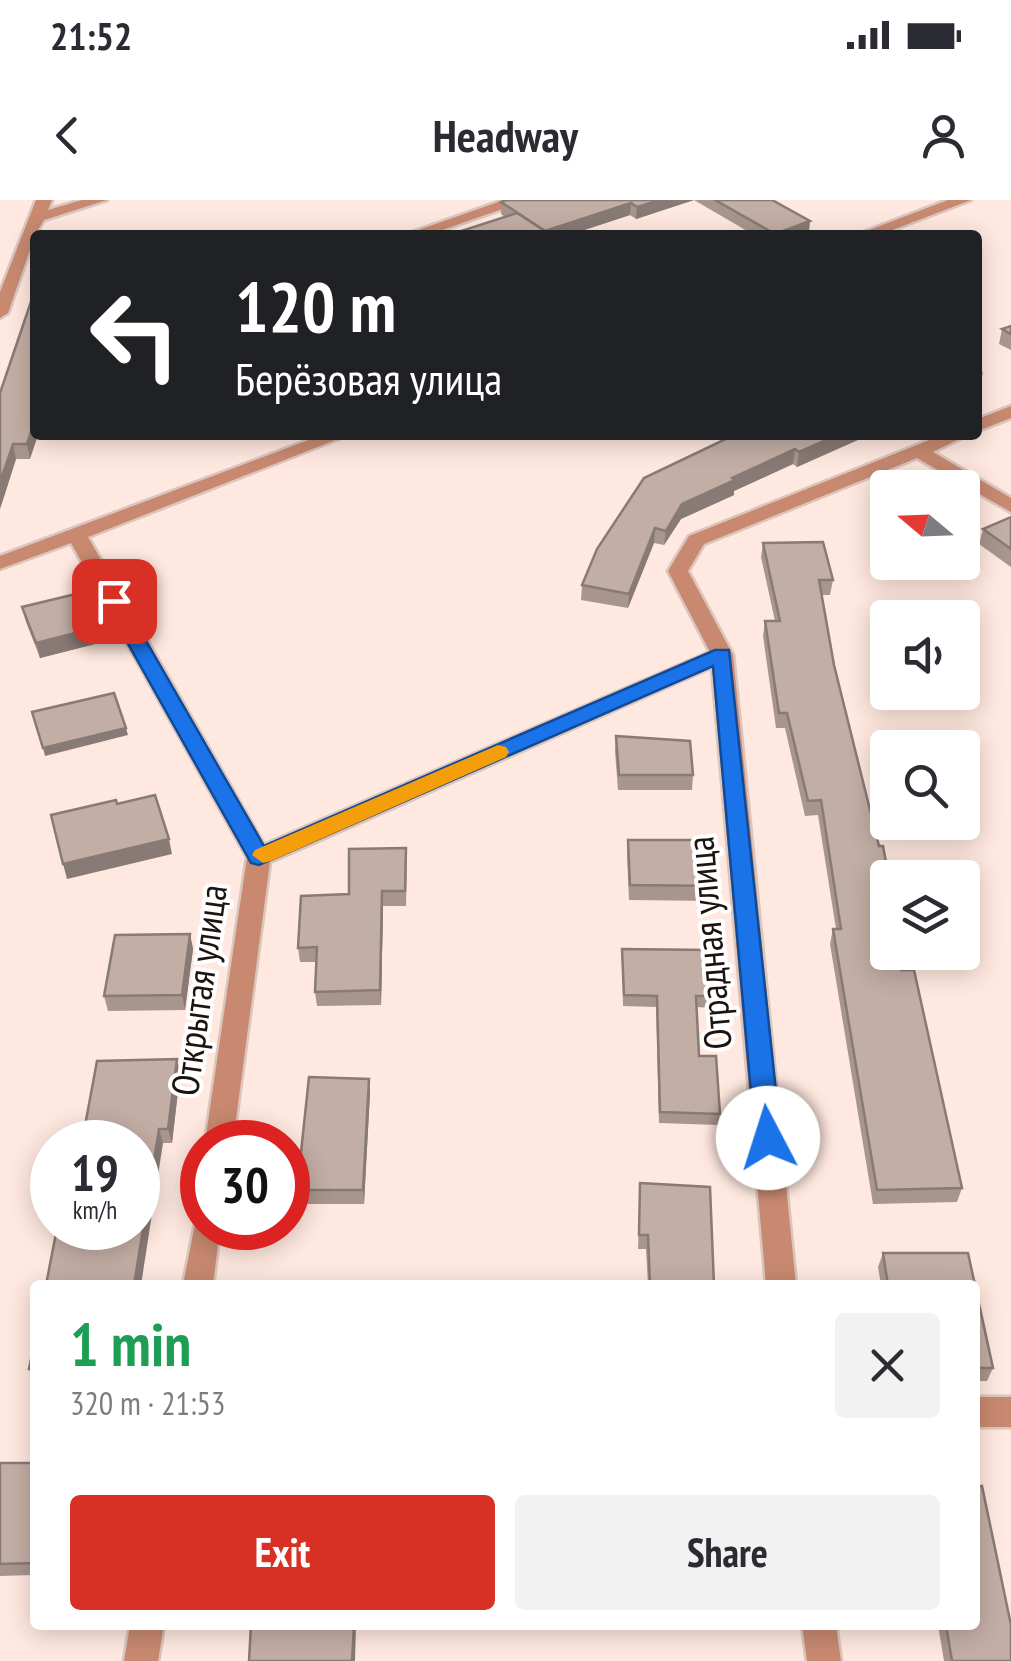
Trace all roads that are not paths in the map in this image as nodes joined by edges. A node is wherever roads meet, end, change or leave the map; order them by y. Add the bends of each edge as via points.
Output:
1 (100, 200) edge
2 (520, 200) edge
3 (963, 200) edge
4 (42, 208) edge
5 (427, 230) edge
6 (878, 230) edge
7 (30, 238) edge
8 (0, 312) edge
9 (1011, 411) edge
10 (982, 424) edge
11 (326, 440) edge
12 (947, 440) edge
13 (920, 452) junction
14 (1011, 506) edge
15 (78, 537) junction
16 (0, 563) edge
17 (722, 655) junction
18 (259, 857) junction
19 (222, 1120) edge
20 (203, 1250) edge
21 (199, 1280) edge
22 (781, 1280) edge
23 (980, 1412) edge
24 (1011, 1412) edge
25 (146, 1630) edge
26 (820, 1630) edge
27 (141, 1661) edge
28 (824, 1661) edge

1 - 4 street
2 - 5 street
3 - 6 street
7 - 8 street
9 - 10 street
11 - 15 street
12 - 13 street
13 - 14 street
13 - 17 street via 696,540 678,571
15 - 16 street
15 - 18 street, Открытая улица
17 - 18 street
17 - 22 street, Отрадная улица
18 - 19 street, Открытая улица
20 - 21 street
23 - 24 street
25 - 27 street
26 - 28 street

